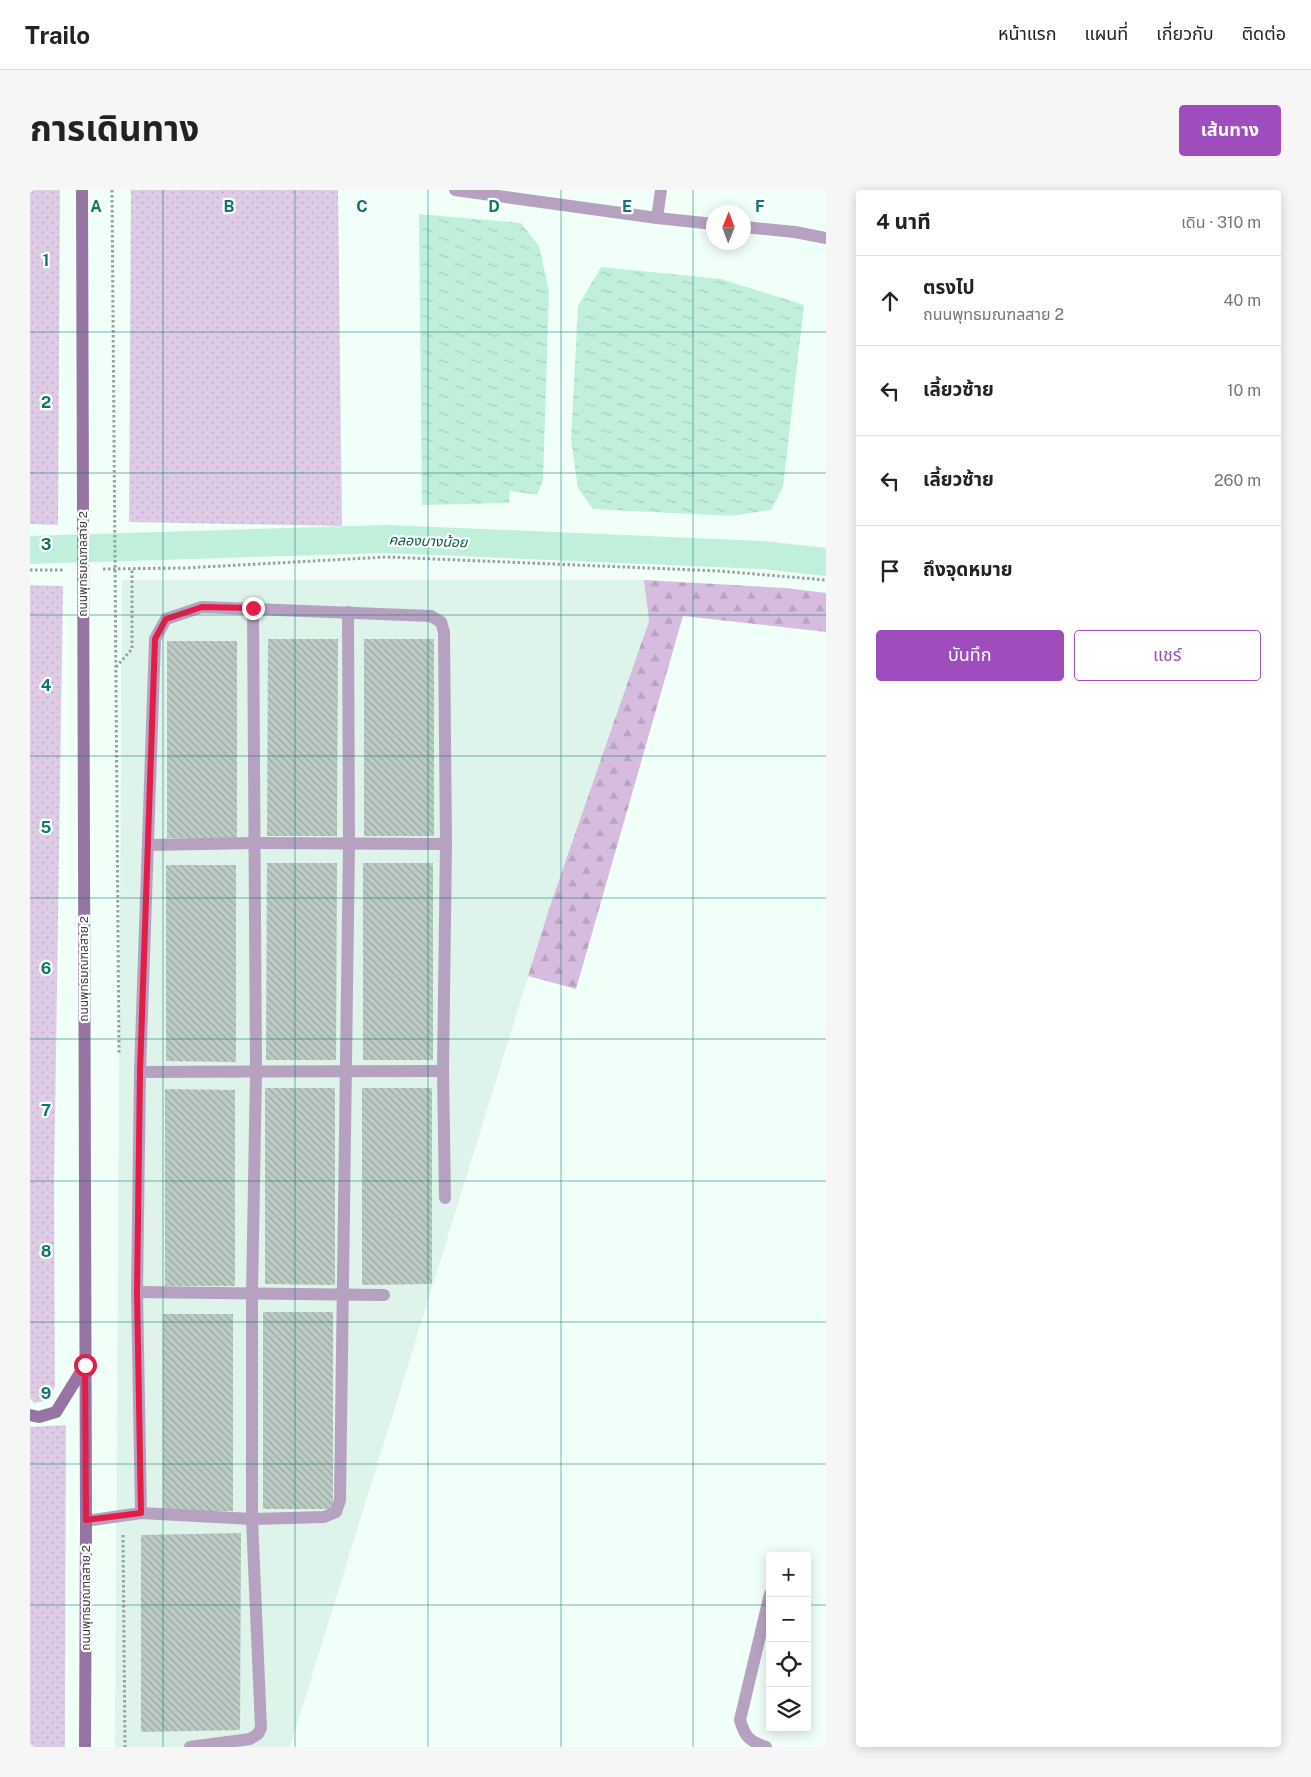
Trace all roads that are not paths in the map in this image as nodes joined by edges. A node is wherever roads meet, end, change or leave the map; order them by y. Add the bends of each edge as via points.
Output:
1 (82, 190) edge
2 (455, 190) edge
3 (661, 190) edge
4 (657, 218) junction
5 (706, 223) edge
6 (751, 228) edge
7 (826, 238) edge
8 (253, 608) junction
9 (348, 612) junction
10 (255, 843) junction
11 (349, 843) junction
12 (446, 844) junction
13 (148, 845) junction
14 (346, 1071) junction
15 (443, 1071) junction
16 (140, 1072) junction
17 (256, 1072) junction
18 (445, 1198) dead end
19 (137, 1292) junction
20 (252, 1294) junction
21 (342, 1294) junction
22 (384, 1295) dead end
23 (85, 1365) junction
24 (30, 1415) edge
25 (141, 1513) junction
26 (252, 1519) junction
27 (86, 1520) junction
28 (769, 1597) edge
29 (85, 1747) edge
30 (190, 1747) edge
31 (766, 1747) edge

1 - 23 main road, ถนนพุทธมณฑลสาย 2
2 - 4 street
3 - 4 street
4 - 5 street
6 - 7 street
8 - 9 street
8 - 10 street
8 - 13 street via 202,607 166,619 155,639
9 - 11 street
9 - 12 street via 431,616 441,622 444,632
10 - 11 street
10 - 13 street
10 - 17 street
11 - 12 street
11 - 14 street
12 - 15 street
13 - 16 street
14 - 15 street
14 - 17 street
14 - 21 street
15 - 18 street
16 - 17 street
16 - 19 street
17 - 20 street
19 - 20 street
19 - 25 street
20 - 21 street
20 - 26 street
21 - 22 street
21 - 26 street via 340,1500 336,1512 324,1517
23 - 24 main road via 56,1412 39,1417
23 - 27 main road, ถนนพุทธมณฑลสาย 2
25 - 26 street
25 - 27 street
26 - 30 street via 262,1728 250,1739
27 - 29 main road, ถนนพุทธมณฑลสาย 2
28 - 31 street via 740,1720 743,1733 752,1742

